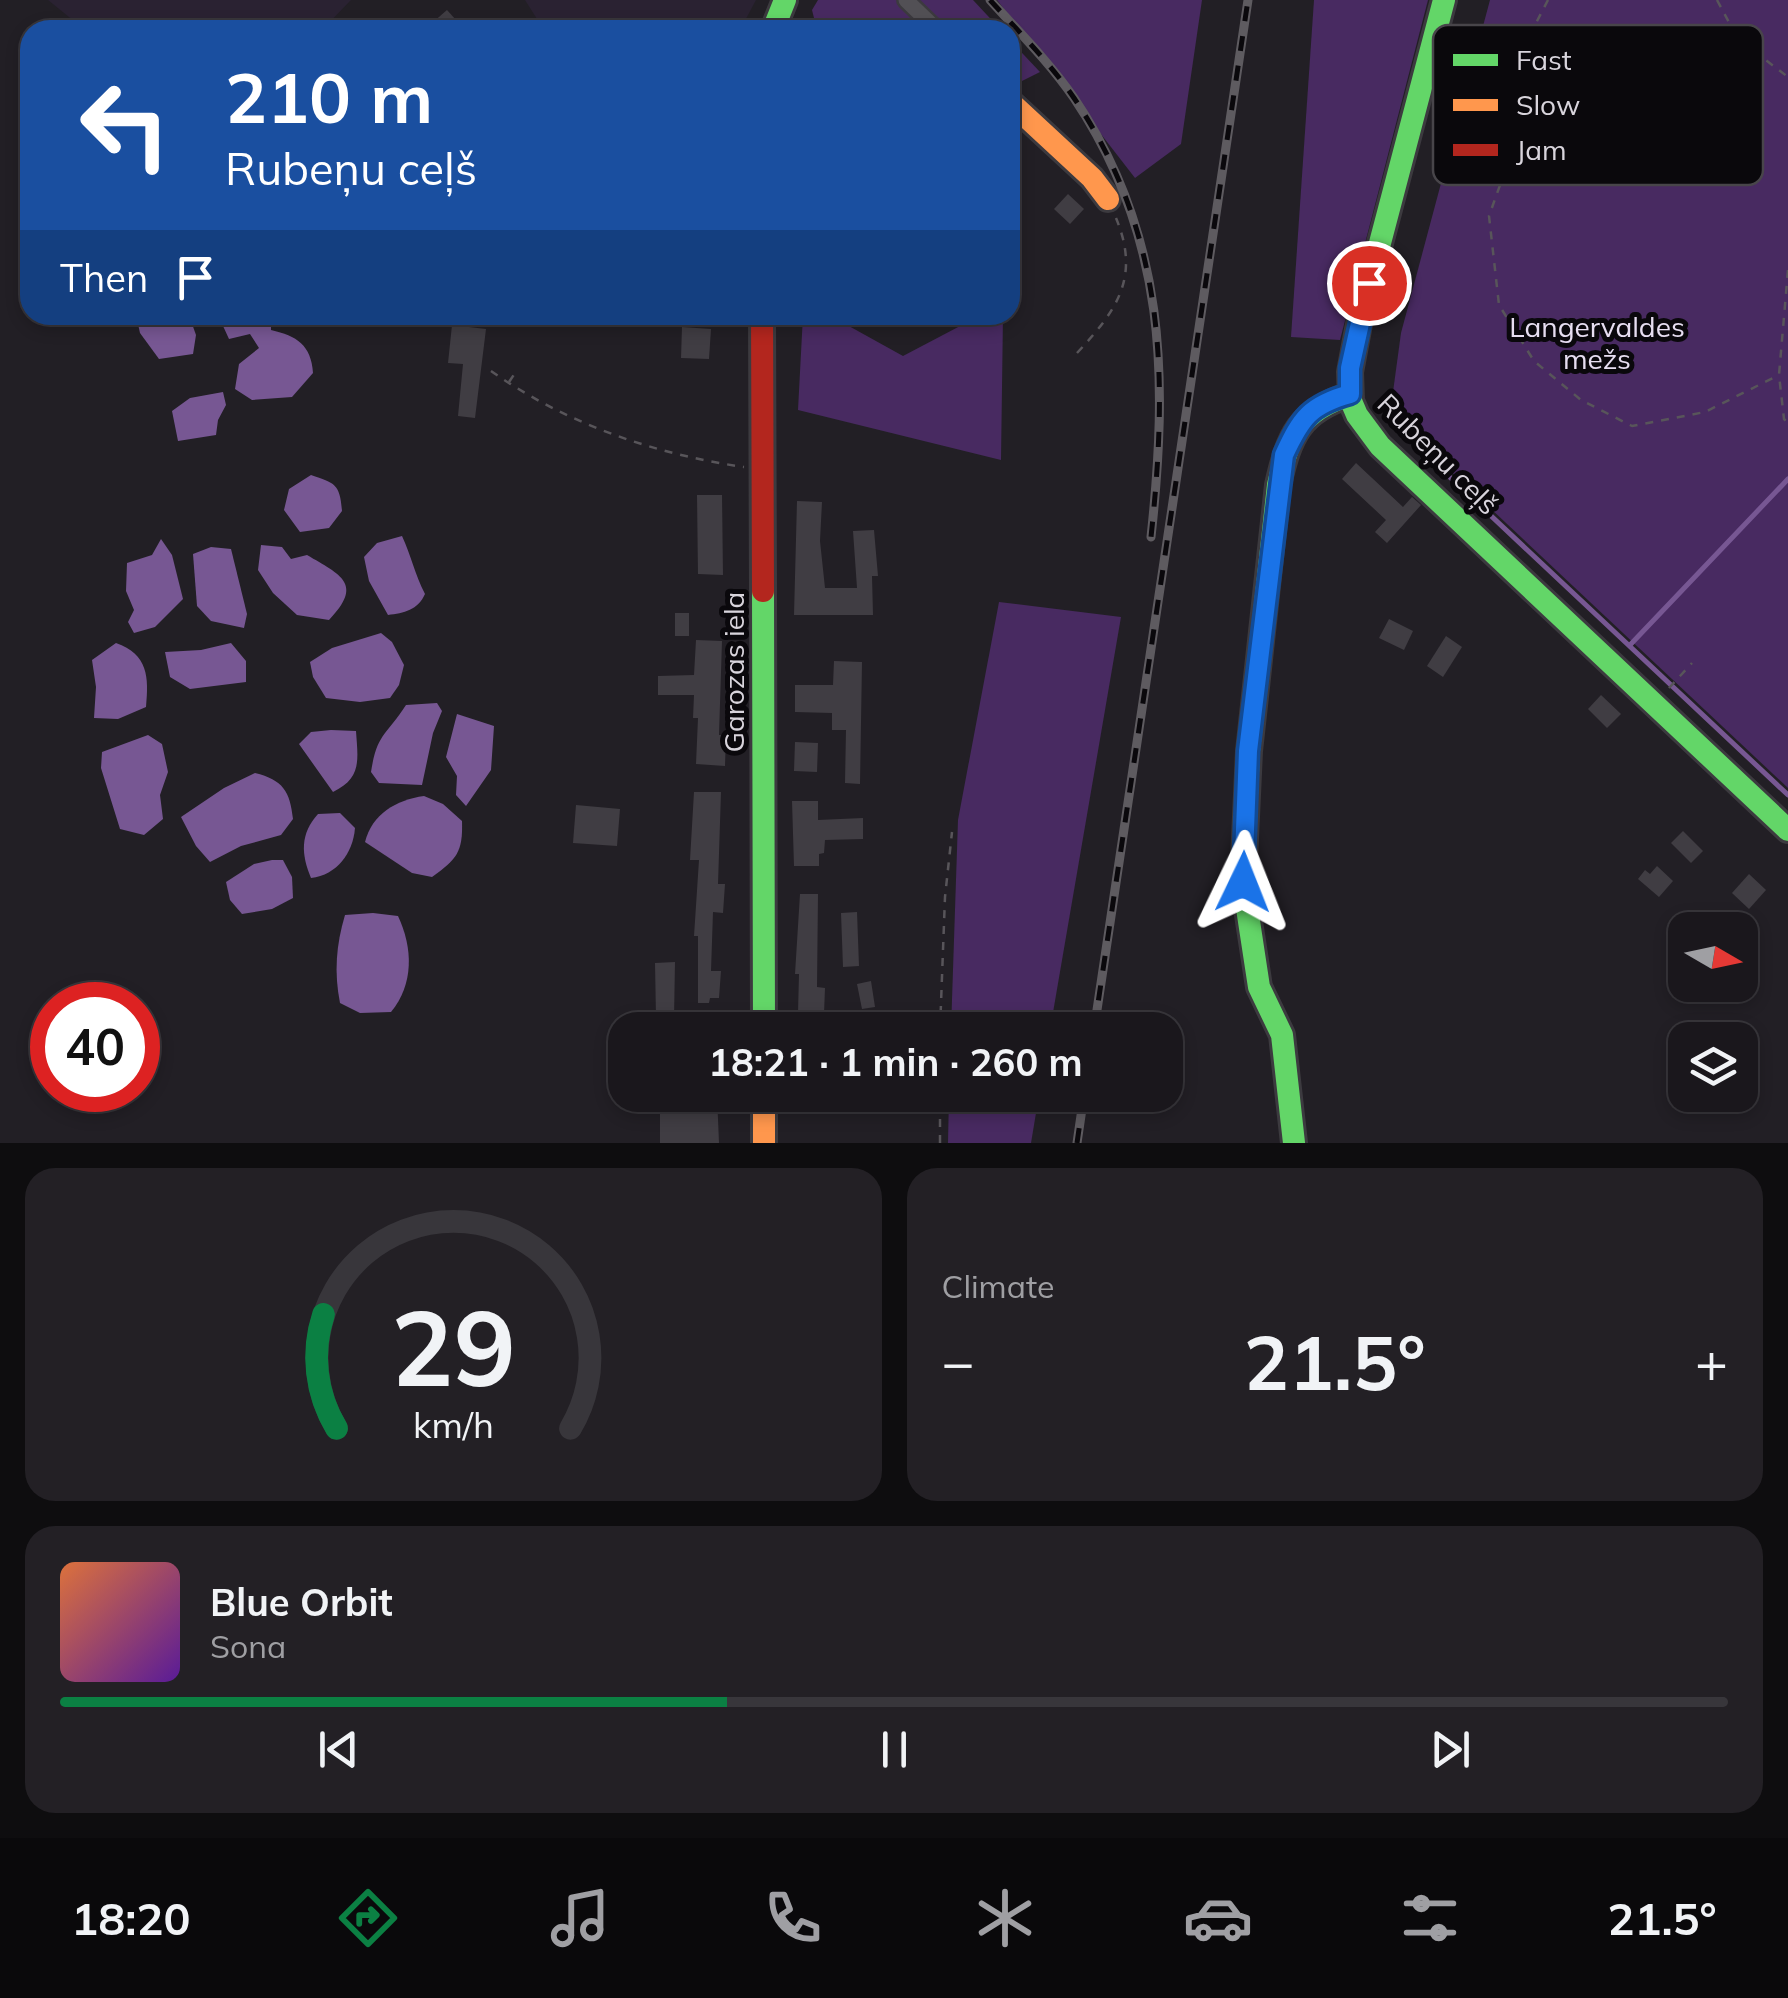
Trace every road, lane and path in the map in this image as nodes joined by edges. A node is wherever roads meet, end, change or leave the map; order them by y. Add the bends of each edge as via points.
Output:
1 (906, 0) edge
2 (1444, 0) edge
3 (1548, 0) edge
4 (1717, 0) edge
5 (927, 20) edge
6 (1437, 25) edge
7 (1535, 25) edge
8 (1730, 25) edge
9 (1433, 42) edge
10 (1763, 58) edge
11 (1788, 77) edge
12 (1020, 111) edge
13 (1500, 185) edge
14 (1108, 199) joint
15 (1788, 270) edge
16 (762, 325) edge
17 (1077, 353) dead end
18 (516, 370) dead end
19 (490, 371) dead end
20 (1779, 375) junction
21 (508, 383) junction
22 (1350, 394) junction
23 (1788, 423) edge
24 (764, 468) junction
25 (1692, 662) dead end
26 (1667, 690) dead end
27 (1788, 830) edge
28 (952, 832) dead end
29 (764, 1012) edge
30 (941, 1012) edge
31 (764, 1112) edge
32 (940, 1112) edge
33 (764, 1143) edge
34 (940, 1143) edge
35 (1294, 1143) edge

1 - 5 street
2 - 6 street, Rubeņu ceļš
3 - 7 path
4 - 8 path
9 - 22 street, Rubeņu ceļš via 1360,319
10 - 11 path
12 - 14 street
13 - 20 path via 1489,216 1499,305 1534,361 1581,400 1632,426 1705,412
14 - 17 path via 1120,228 1126,280 1103,325
15 - 20 path
16 - 24 street, Garozas iela
18 - 21 path
19 - 21 path
20 - 23 path
21 - 24 path via 592,428 714,462
22 - 27 street, Rubeņu ceļš via 1359,424 1380,446
22 - 35 street via 1310,411 1284,455 1248,751 1243,882 1258,986 1282,1035
24 - 29 street, Garozas iela
25 - 26 path
28 - 30 path
31 - 33 street
32 - 34 path

